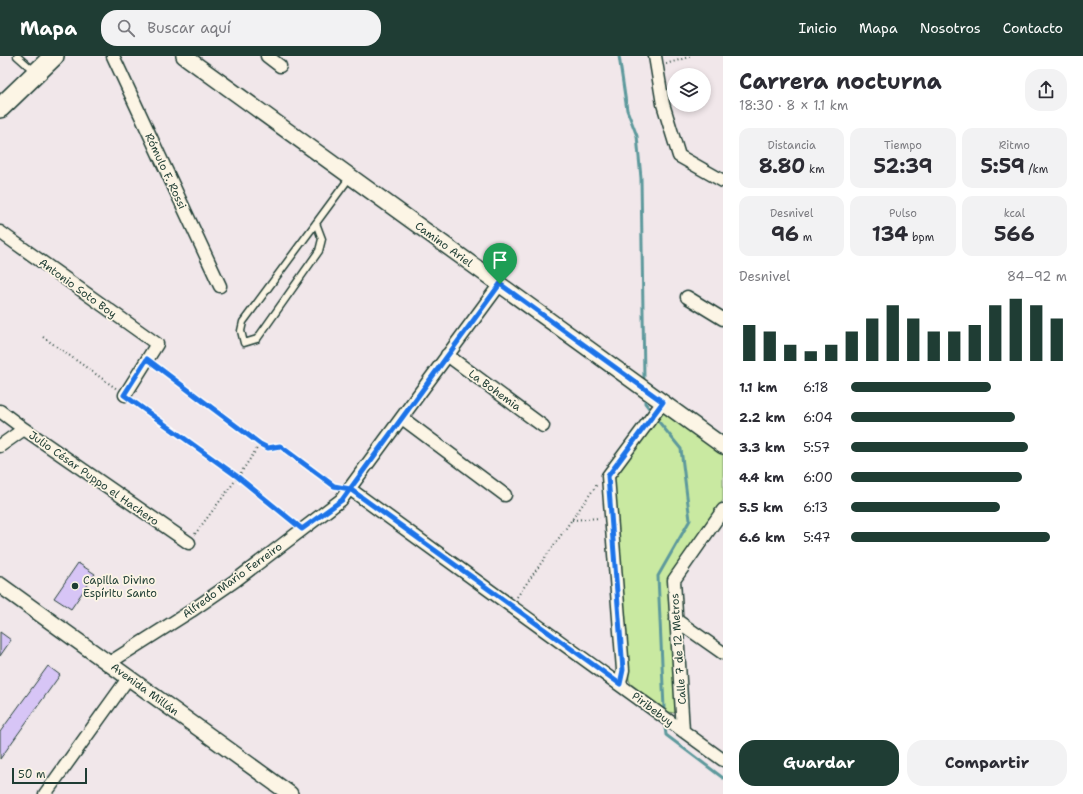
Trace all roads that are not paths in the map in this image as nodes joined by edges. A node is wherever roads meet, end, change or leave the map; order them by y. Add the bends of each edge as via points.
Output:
1 (17, 56) edge
2 (54, 56) edge
3 (113, 56) edge
4 (184, 56) edge
5 (267, 56) edge
6 (656, 61) edge
7 (280, 66) dead end
8 (37, 74) junction
9 (0, 108) edge
10 (350, 176) junction
11 (723, 181) edge
12 (316, 223) junction
13 (0, 232) edge
14 (500, 284) junction
15 (220, 286) dead end
16 (687, 297) dead end
17 (723, 319) edge
18 (447, 355) junction
19 (124, 395) road end
20 (663, 402) junction
21 (0, 411) edge
22 (402, 418) junction
23 (543, 426) dead end
24 (24, 429) junction
25 (0, 446) edge
26 (723, 446) edge
27 (350, 489) junction
28 (505, 494) dead end
29 (723, 510) edge
30 (189, 543) road end
31 (0, 585) edge
32 (676, 620) junction
33 (721, 646) edge
34 (109, 663) junction
35 (129, 677) junction
36 (620, 684) junction
37 (683, 731) junction
38 (723, 760) edge
39 (45, 794) edge
40 (290, 794) edge

1 - 8 lane
2 - 8 main road
3 - 15 street, Rómulo F. Rossi
4 - 10 street, Camino Ariel
5 - 7 street
6 - 11 street via 663,104 678,156
8 - 9 main road
10 - 12 lane
10 - 14 street, Camino Ariel
12 - 12 lane via 243,322 244,343 257,339 319,251 322,239
13 - 19 street, Antonio Soto Boy via 157,344
14 - 18 street, Alfredo Mario Ferreiro
14 - 20 street, Camino Ariel
16 - 17 street
18 - 22 street, Alfredo Mario Ferreiro
18 - 23 street, La Bohemia
20 - 26 street, Camino Ariel
20 - 36 street via 608,476 623,670
21 - 24 street, Julio César Puppo el Hachero
22 - 27 street, Alfredo Mario Ferreiro
22 - 28 street
24 - 25 street
24 - 30 street, Julio César Puppo el Hachero
27 - 34 street, Alfredo Mario Ferreiro via 342,500 204,602
27 - 36 street, Piribebuy
29 - 32 street, Calle 7 de 12 Metros via 674,580
31 - 34 street, Avenida Millán
32 - 33 street
32 - 37 street, Calle 7 de 12 Metros
34 - 35 street, Avenida Millán
35 - 39 street
35 - 40 street, Avenida Millán
36 - 37 street, Piribebuy
37 - 38 street, Piribebuy

